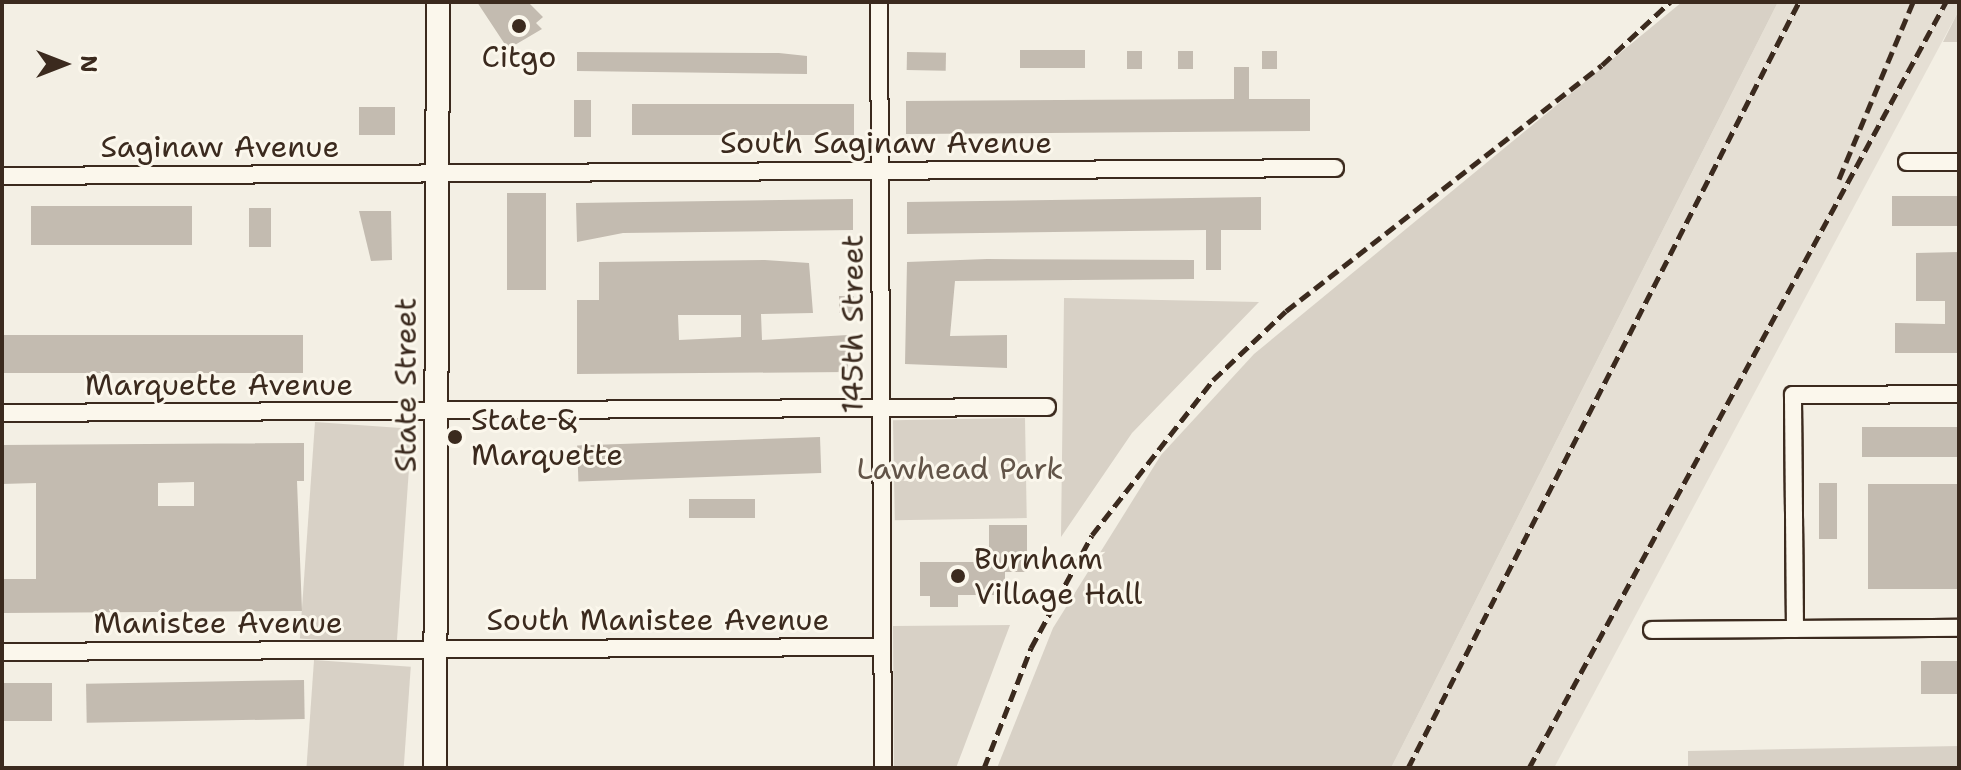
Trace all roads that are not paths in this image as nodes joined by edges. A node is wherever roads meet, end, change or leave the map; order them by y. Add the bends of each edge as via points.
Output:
1 (438, 2) edge
2 (879, 2) edge
3 (1907, 162) dead end
4 (1959, 162) edge
5 (1335, 168) dead end
6 (880, 172) junction
7 (437, 174) junction
8 (2, 176) edge
9 (1959, 394) edge
10 (1047, 407) dead end
11 (880, 408) junction
12 (436, 412) junction
13 (2, 413) edge
14 (1959, 628) edge
15 (1795, 629) junction
16 (1652, 630) dead end
17 (882, 647) junction
18 (435, 649) junction
19 (2, 652) edge
20 (435, 768) edge
21 (883, 768) edge

1 - 7 street, State Street
2 - 6 street, 145th Street
3 - 4 street
5 - 6 street, South Saginaw Avenue
6 - 7 street, South Saginaw Avenue
6 - 11 street, 145th Street
7 - 8 street, Saginaw Avenue
7 - 12 street, State Street
9 - 15 street via 1793,395
10 - 11 street, Marquette Avenue
11 - 12 street, Marquette Avenue
11 - 17 street, 145th Street
12 - 13 street, Marquette Avenue
12 - 18 street, State Street
14 - 15 street
15 - 16 street
17 - 18 street, South Manistee Avenue
17 - 21 street, 145th Street
18 - 19 street, Manistee Avenue
18 - 20 street, State Street

